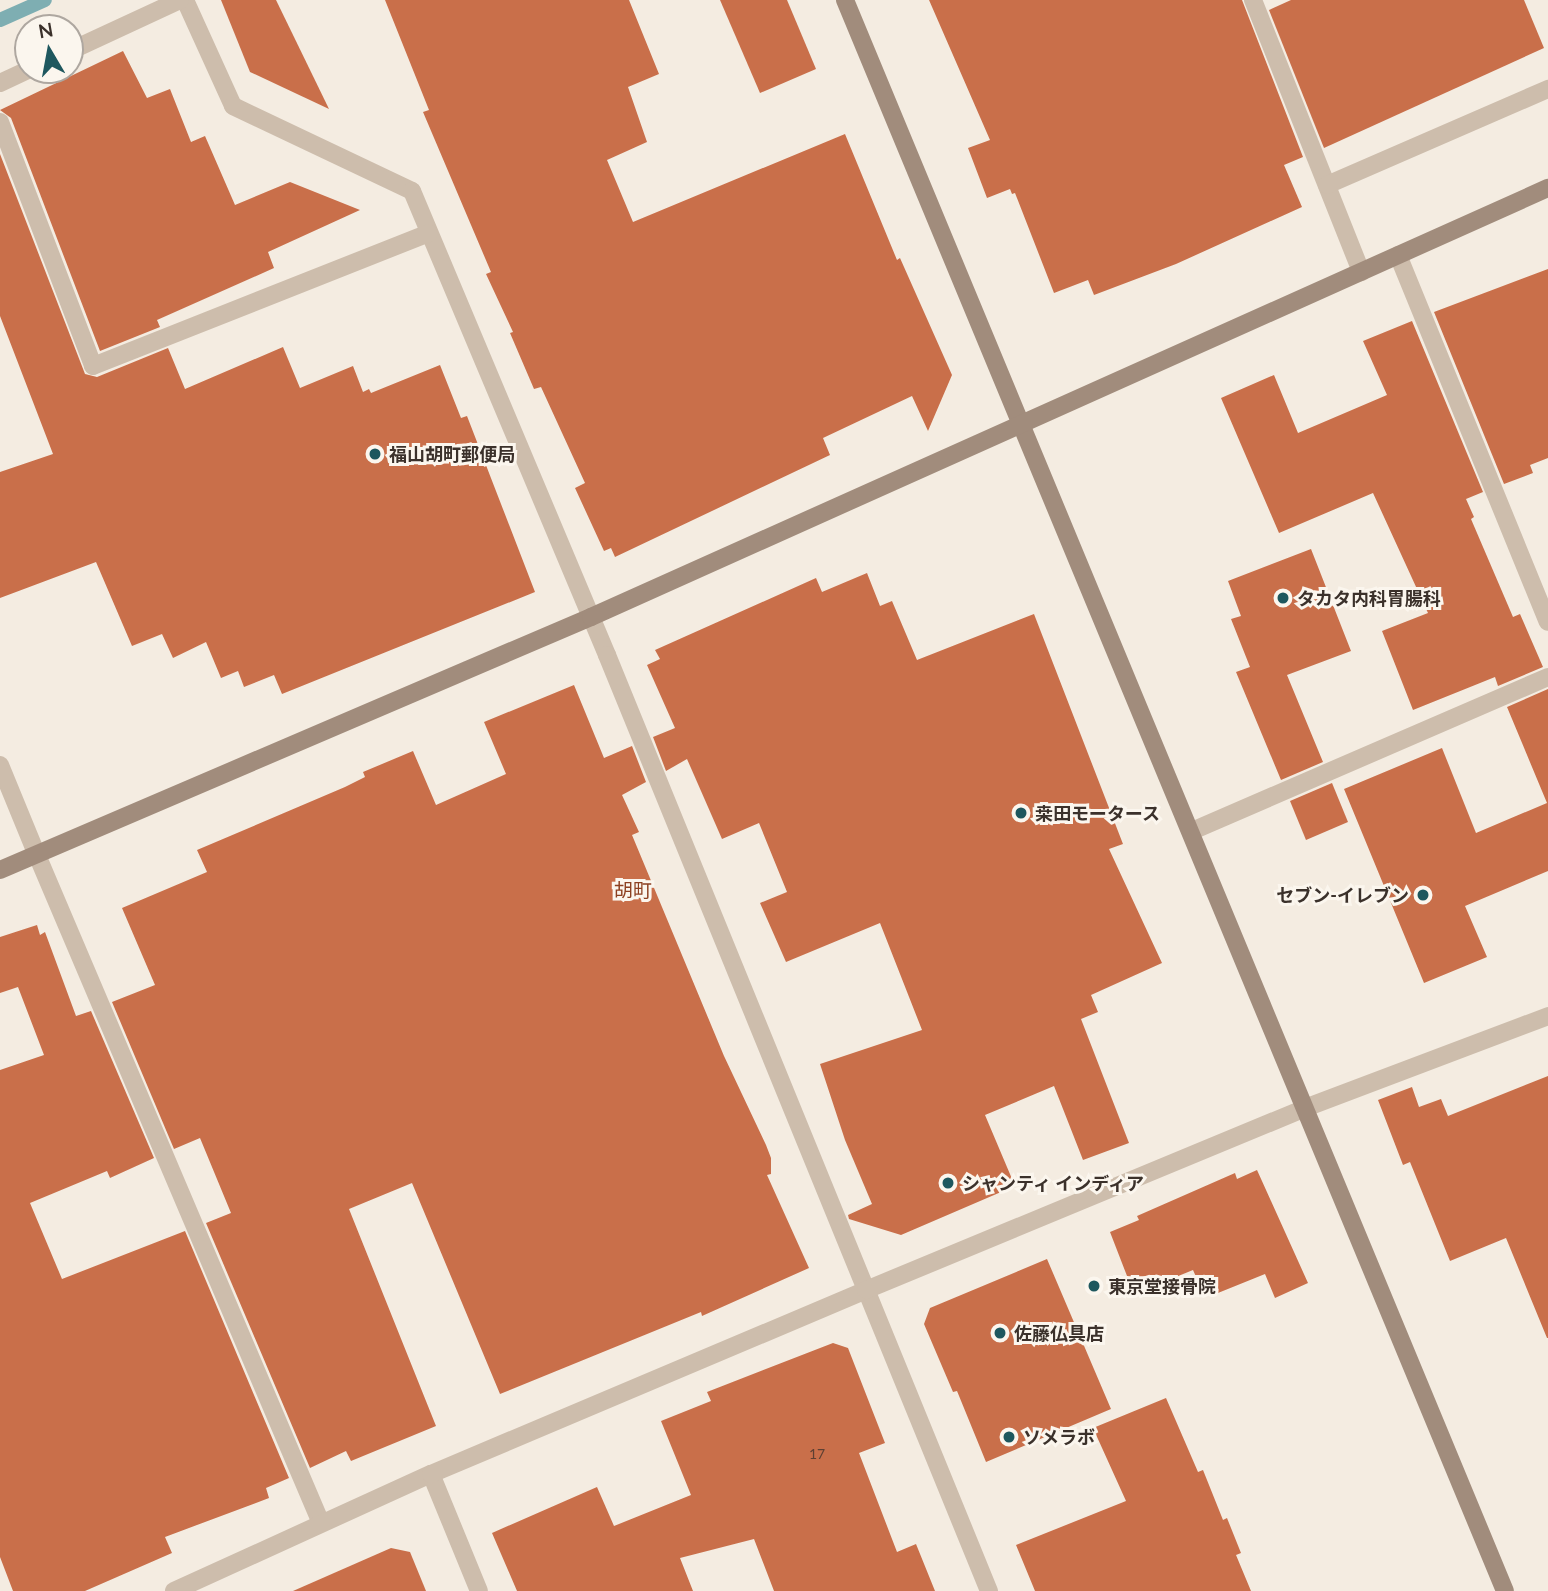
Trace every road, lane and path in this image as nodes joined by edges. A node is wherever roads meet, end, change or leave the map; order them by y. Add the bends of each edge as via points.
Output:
1 (182, 0) edge
2 (845, 0) edge
3 (1253, 0) edge
4 (84, 45) edge
5 (1548, 89) edge
6 (0, 122) edge
7 (1327, 184) junction
8 (1548, 188) edge
9 (429, 233) junction
10 (1398, 255) junction
11 (1361, 272) junction
12 (1023, 426) junction
13 (591, 617) junction
14 (1548, 622) edge
15 (1548, 677) edge
16 (0, 765) edge
17 (1192, 831) junction
18 (37, 855) junction
19 (0, 870) edge
20 (1548, 1016) edge
21 (1305, 1108) junction
22 (866, 1290) junction
23 (431, 1474) junction
24 (321, 1523) junction
25 (174, 1591) edge
26 (480, 1591) edge
27 (989, 1591) edge
28 (1505, 1591) edge

1 - 4 street
1 - 9 street via 233,106 412,191
2 - 12 street
3 - 7 street
5 - 7 street
6 - 9 street via 93,366
7 - 11 street
8 - 10 street
9 - 13 street
10 - 11 street
10 - 14 street
11 - 12 street
12 - 13 street
12 - 17 street
13 - 18 street
13 - 22 street
15 - 17 street
16 - 18 street
17 - 21 street
18 - 19 street
18 - 24 street
20 - 21 street
21 - 22 street
21 - 28 street
22 - 23 street
22 - 27 street
23 - 24 street
23 - 26 street
24 - 25 street

